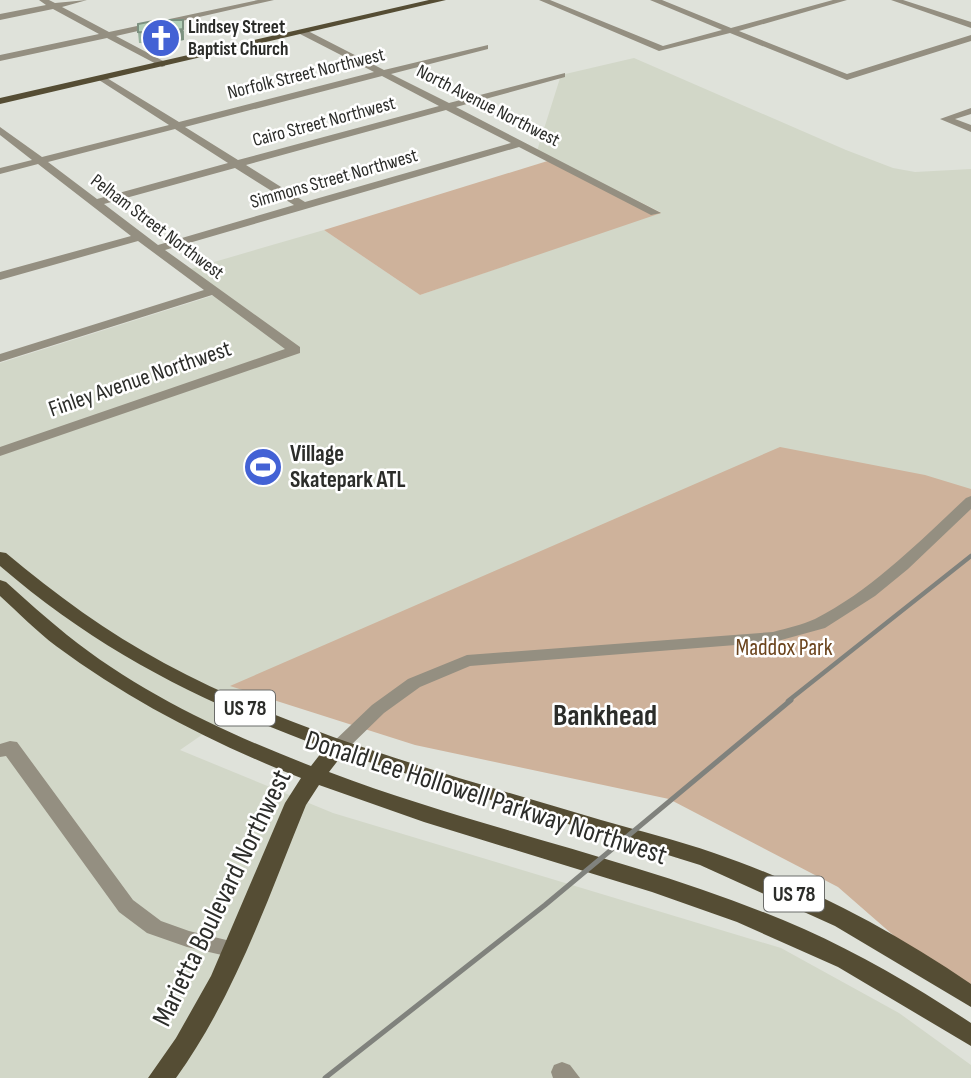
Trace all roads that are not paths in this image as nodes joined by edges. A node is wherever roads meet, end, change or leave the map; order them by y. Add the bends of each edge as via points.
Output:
1 (43, 0) edge
2 (83, 0) edge
3 (270, 0) edge
4 (441, 0) edge
5 (543, 0) edge
6 (653, 0) edge
7 (843, 0) edge
8 (895, 0) edge
9 (54, 6) junction
10 (0, 17) edge
11 (971, 25) edge
12 (730, 30) junction
13 (303, 32) junction
14 (109, 34) junction
15 (971, 38) edge
16 (485, 47) dead end
17 (0, 58) edge
18 (162, 64) junction
19 (384, 72) junction
20 (562, 75) dead end
21 (102, 78) junction
22 (0, 102) edge
23 (450, 106) junction
24 (971, 111) edge
25 (176, 126) junction
26 (971, 129) edge
27 (0, 130) edge
28 (522, 143) junction
29 (41, 161) junction
30 (237, 164) junction
31 (0, 171) edge
32 (94, 203) junction
33 (303, 206) junction
34 (655, 213) dead end
35 (140, 237) junction
36 (156, 249) junction
37 (0, 276) edge
38 (213, 291) junction
39 (295, 350) joint
40 (0, 358) edge
41 (0, 452) edge
42 (971, 500) edge
43 (0, 557) edge
44 (0, 586) edge
45 (338, 746) junction
46 (0, 751) edge
47 (314, 776) junction
48 (235, 950) junction
49 (971, 997) edge
50 (971, 1036) edge
51 (161, 1078) edge

1 - 9 street
2 - 9 street
3 - 14 street
4 - 13 main road
5 - 12 street via 662,49
6 - 12 street
7 - 12 street
8 - 11 street
9 - 10 street
9 - 14 street
12 - 15 street via 847,77
13 - 18 main road
13 - 19 street, North Avenue Northwest
14 - 17 street
14 - 18 street
16 - 19 street, Norfolk Street Northwest
18 - 21 main road
19 - 23 street, North Avenue Northwest
19 - 25 street, Norfolk Street Northwest
20 - 23 street, Cairo Street Northwest
21 - 22 main road
21 - 25 street
23 - 28 street, North Avenue Northwest
23 - 30 street, Cairo Street Northwest
24 - 26 street via 945,119
25 - 29 street, Norfolk Street Northwest
25 - 30 street
27 - 29 street, Pelham Street Northwest
28 - 33 street, Simmons Street Northwest
28 - 34 street, North Avenue Northwest
29 - 31 street, Norfolk Street Northwest
29 - 32 street, Pelham Street Northwest
30 - 32 street, Cairo Street Northwest
30 - 33 street
32 - 35 street, Pelham Street Northwest
33 - 36 street, Simmons Street Northwest
35 - 36 street, Pelham Street Northwest
35 - 37 street
36 - 38 street, Pelham Street Northwest
38 - 39 street, Pelham Street Northwest
38 - 40 street
39 - 41 street, Finley Avenue Northwest
42 - 45 street via 902,566 818,624 774,637 467,661 414,683
43 - 45 main road, Donald Lee Hollowell Parkway Northwest / US 78 via 71,615 112,641 197,687
44 - 47 main road, Donald Lee Hollowell Parkway Northwest / US 78 via 37,621 127,686 221,736
45 - 47 main road, Marietta Boulevard Northwest
45 - 49 main road, Donald Lee Hollowell Parkway Northwest / US 78 via 751,876 874,934
46 - 48 street via 10,747 126,906 154,927
47 - 48 main road, Marietta Boulevard Northwest via 296,803
47 - 50 main road, Donald Lee Hollowell Parkway Northwest / US 78 via 765,923 882,979
48 - 51 main road, Marietta Boulevard Northwest via 204,1014

